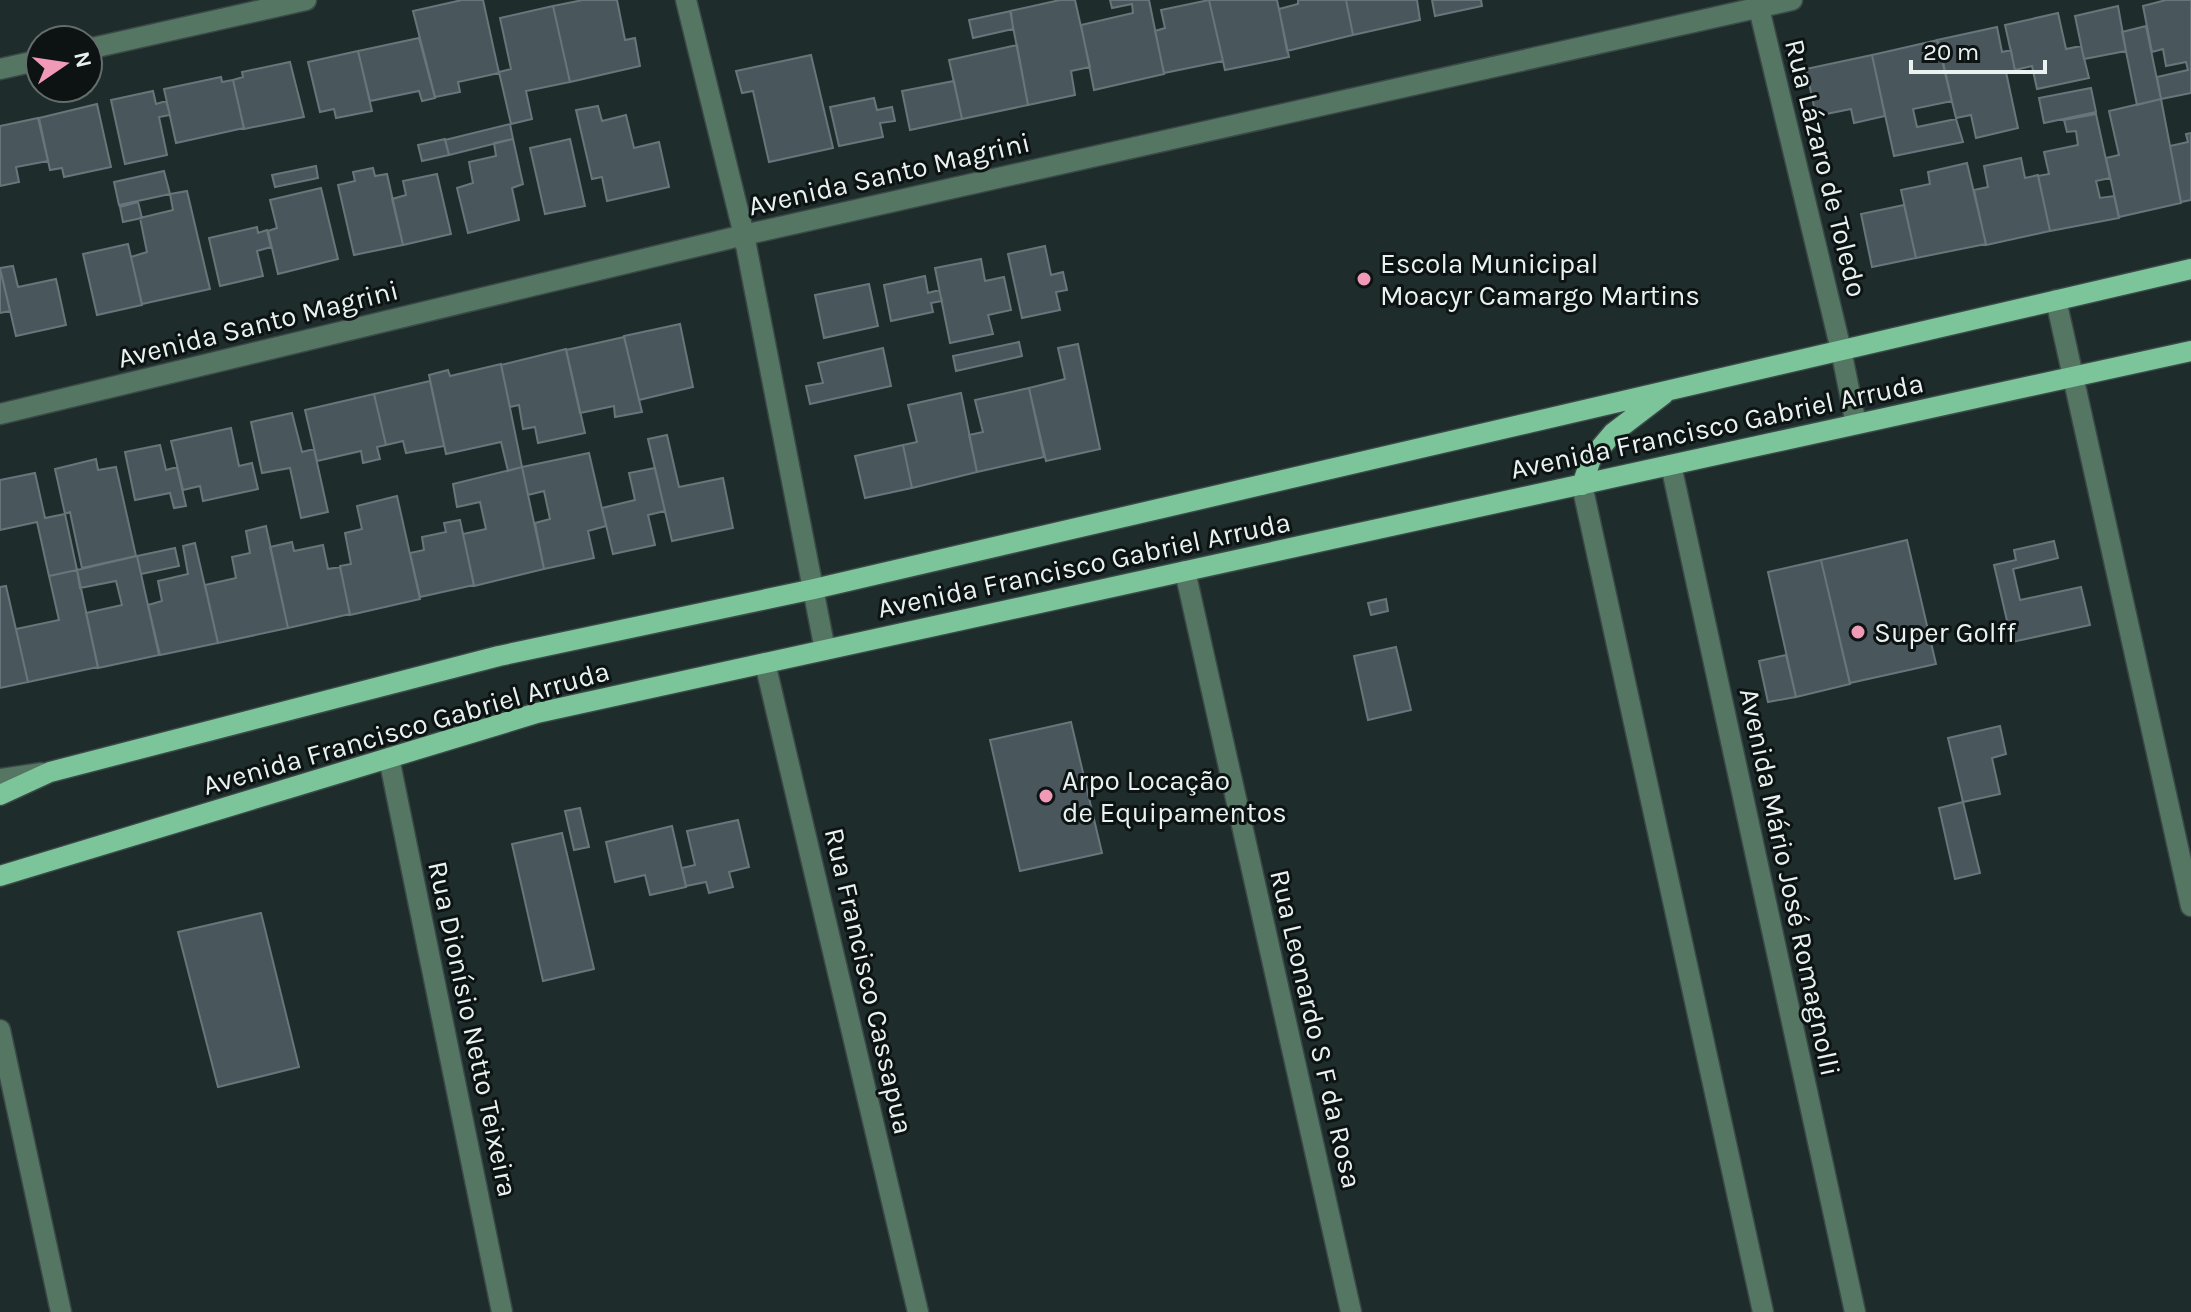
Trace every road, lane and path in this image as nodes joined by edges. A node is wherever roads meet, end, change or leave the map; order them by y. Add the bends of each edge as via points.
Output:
1 (306, 0) edge
2 (686, 0) edge
3 (1792, 0) edge
4 (1758, 4) edge
5 (104, 45) edge
6 (24, 64) edge
7 (0, 69) edge
8 (744, 235) junction
9 (2191, 269) edge
10 (2056, 300) junction
11 (1841, 350) junction
12 (2191, 351) edge
13 (2071, 377) junction
14 (1670, 389) junction
15 (0, 414) edge
16 (1856, 424) junction
17 (1671, 465) junction
18 (1582, 485) junction
19 (1185, 571) junction
20 (814, 589) junction
21 (825, 650) junction
22 (765, 663) junction
23 (389, 758) junction
24 (50, 772) junction
25 (0, 779) edge
26 (0, 795) edge
27 (0, 876) edge
28 (2191, 906) edge
29 (0, 1030) edge
30 (61, 1312) edge
31 (502, 1312) edge
32 (918, 1312) edge
33 (1351, 1312) edge
34 (1763, 1312) edge
35 (1855, 1312) edge

1 - 5 street
2 - 8 street
3 - 4 street, Avenida Santo Magrini
4 - 8 street, Avenida Santo Magrini
4 - 11 street, Rua Lázaro de Toledo
6 - 7 street
8 - 15 street, Avenida Santo Magrini
8 - 20 street
9 - 10 main road, Avenida Francisco Gabriel Arruda
10 - 11 main road, Avenida Francisco Gabriel Arruda
10 - 13 street
11 - 14 main road, Avenida Francisco Gabriel Arruda
11 - 16 street, Rua Lázaro de Toledo
12 - 13 main road, Avenida Francisco Gabriel Arruda
13 - 16 main road, Avenida Francisco Gabriel Arruda
13 - 28 street
14 - 18 main road via 1613,433 1591,459
14 - 20 main road, Avenida Francisco Gabriel Arruda
16 - 17 main road, Avenida Francisco Gabriel Arruda
17 - 18 main road, Avenida Francisco Gabriel Arruda
17 - 35 street, Avenida Mário José Romagnolli
18 - 19 main road, Avenida Francisco Gabriel Arruda
18 - 34 street
19 - 21 main road, Avenida Francisco Gabriel Arruda
19 - 33 street, Rua Leonardo S F da Rosa
20 - 21 street
20 - 24 main road, Avenida Francisco Gabriel Arruda via 499,656
21 - 22 main road, Avenida Francisco Gabriel Arruda
22 - 23 main road, Avenida Francisco Gabriel Arruda via 537,713
22 - 32 street, Rua Francisco Cassapua
23 - 27 main road, Avenida Francisco Gabriel Arruda
23 - 31 street, Rua Dionísio Netto Teixeira
24 - 25 street
24 - 26 main road, Avenida Francisco Gabriel Arruda
29 - 30 street

